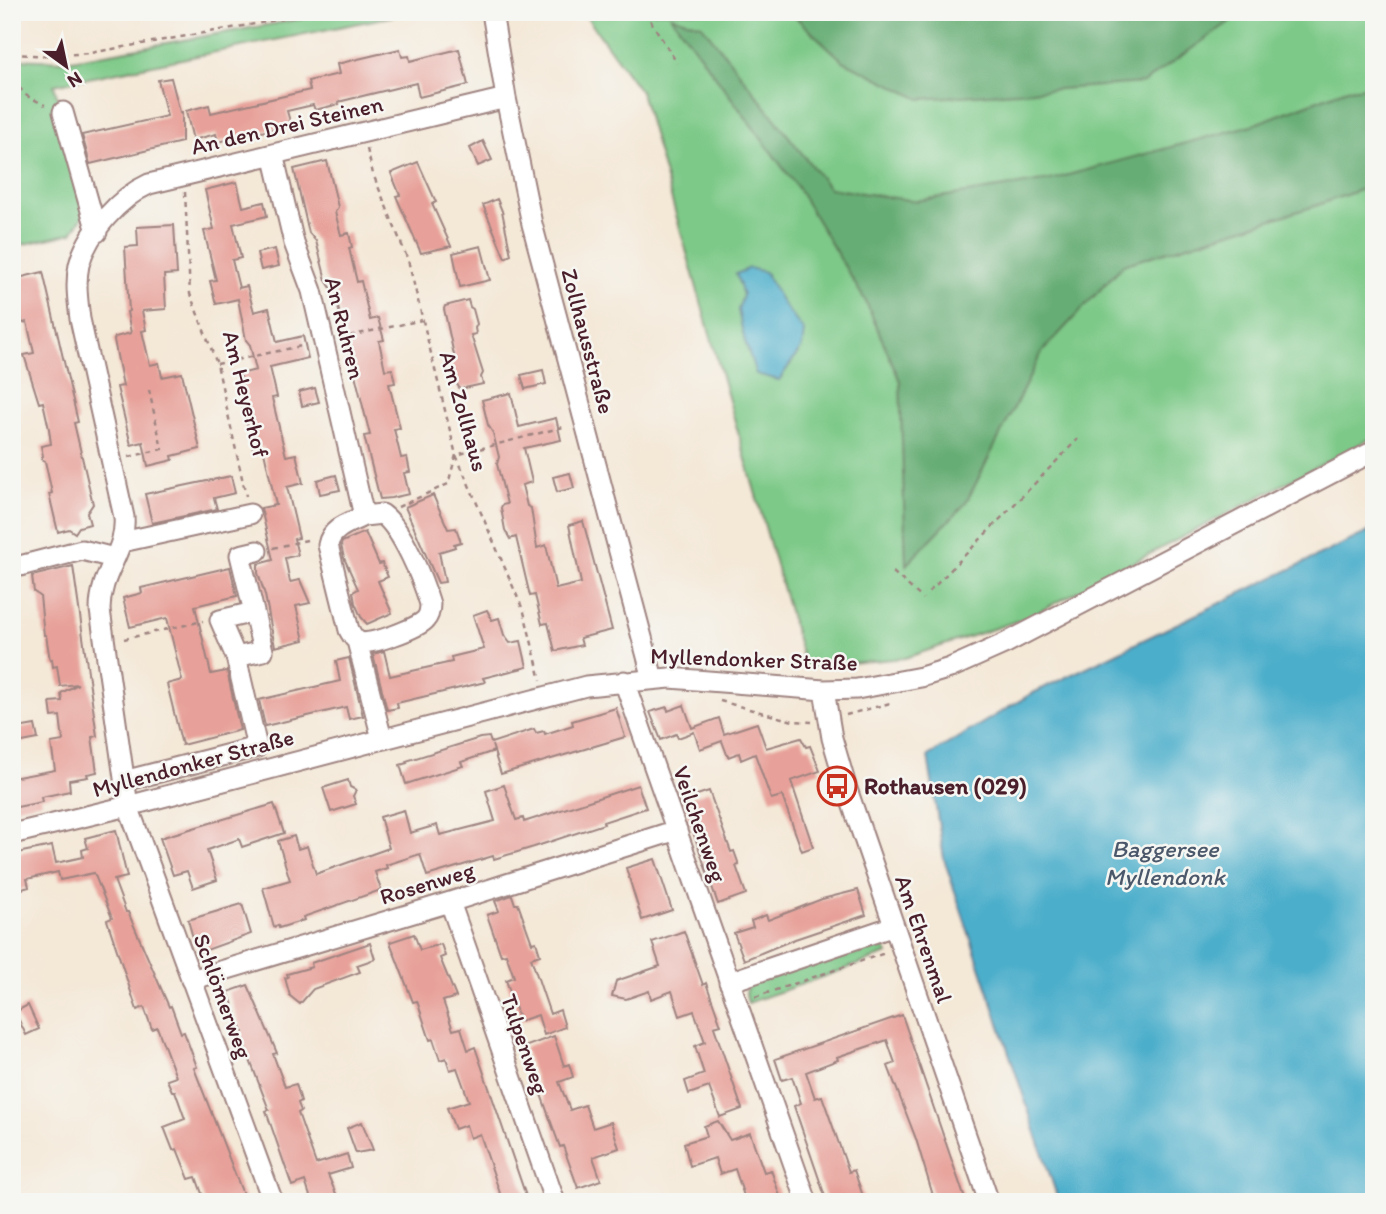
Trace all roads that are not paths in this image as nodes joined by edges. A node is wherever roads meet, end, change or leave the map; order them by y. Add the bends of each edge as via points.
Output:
1 (492, 12) edge
2 (506, 98) junction
3 (63, 112) road end
4 (273, 154) junction
5 (97, 232) junction
6 (1374, 451) edge
7 (250, 514) road end
8 (373, 515) junction
9 (118, 550) junction
10 (257, 551) road end
11 (12, 568) edge
12 (254, 612) junction
13 (357, 640) junction
14 (236, 657) junction
15 (653, 679) junction
16 (624, 681) junction
17 (824, 690) junction
18 (382, 739) junction
19 (124, 780) junction
20 (128, 806) junction
21 (677, 830) junction
22 (12, 834) edge
23 (450, 902) junction
24 (894, 926) junction
25 (191, 980) junction
26 (729, 982) junction
27 (273, 1202) edge
28 (555, 1202) edge
29 (807, 1202) edge
30 (989, 1202) edge

1 - 2 street, Zollhausstraße
2 - 4 street, An den Drei Steinen
2 - 15 street, Zollhausstraße via 532,224
3 - 5 street
4 - 5 street, An den Drei Steinen via 140,187 113,210
4 - 8 street, An Ruhren via 294,243 313,291
5 - 9 street, An den Drei Steinen via 80,263 78,304 125,523
6 - 17 street, Myllendonker Straße via 976,657 891,684
7 - 9 street
8 - 13 street via 331,535 329,549 349,630
8 - 13 street, An Ruhren via 393,524 402,537 430,608 425,621 416,626 375,642
9 - 11 street via 82,550
9 - 19 street, An den Drei Steinen via 100,598
10 - 12 street via 240,555
12 - 14 street via 263,652
12 - 14 street via 220,620
13 - 18 street
14 - 19 street via 257,747
15 - 16 street, Myllendonker Straße
15 - 17 street, Myllendonker Straße
16 - 18 street, Myllendonker Straße via 545,696
16 - 21 street, Veilchenweg
17 - 24 street, Am Ehrenmal via 836,757
18 - 20 street, Myllendonker Straße
19 - 20 street, An den Drei Steinen
20 - 22 street, Myllendonker Straße
20 - 25 street, Schlömerweg
21 - 23 street, Rosenweg
21 - 26 street, Veilchenweg
23 - 25 street, Rosenweg
23 - 28 street, Tulpenweg
24 - 26 street
24 - 30 street, Am Ehrenmal
25 - 27 street, Schlömerweg
26 - 29 street, Veilchenweg

